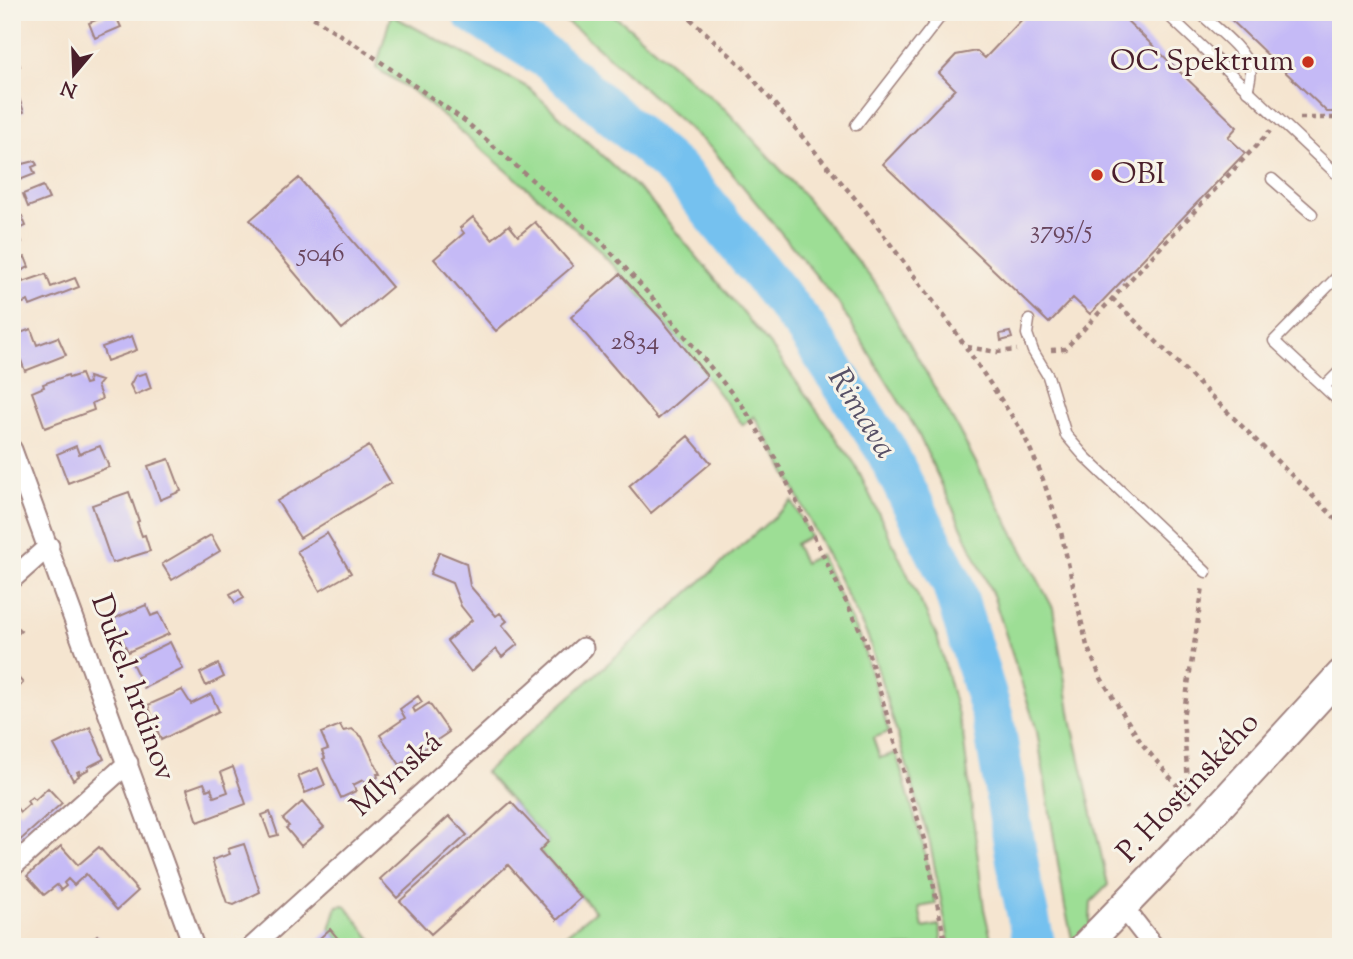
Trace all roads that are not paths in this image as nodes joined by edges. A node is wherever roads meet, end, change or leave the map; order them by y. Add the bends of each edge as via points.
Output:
1 (944, 12) edge
2 (1165, 12) edge
3 (1199, 12) edge
4 (1247, 91) junction
5 (856, 125) dead end
6 (1341, 178) edge
7 (1272, 179) dead end
8 (1312, 214) dead end
9 (1341, 274) edge
10 (1029, 320) dead end
11 (1341, 370) edge
12 (1324, 387) junction
13 (1341, 403) edge
14 (12, 450) edge
15 (49, 546) junction
16 (1206, 572) road end
17 (12, 579) edge
18 (583, 648) dead end
19 (1341, 674) edge
20 (128, 763) junction
21 (12, 867) edge
22 (1115, 915) junction
23 (194, 947) edge
24 (252, 947) edge
25 (1084, 947) edge
26 (1154, 947) edge

1 - 5 lane
2 - 4 lane
3 - 4 lane via 1249,67
4 - 6 lane
7 - 8 lane
9 - 12 lane via 1274,341
10 - 16 lane via 1027,334 1048,376 1066,435
11 - 12 lane
12 - 13 lane
14 - 15 street, Dukel. hrdinov
15 - 17 street
15 - 20 street, Dukel. hrdinov
18 - 24 street, Mlynská
19 - 22 street, P. Hostinského
20 - 21 street
20 - 23 street, Dukel. hrdinov
22 - 25 street, P. Hostinského
22 - 26 street

